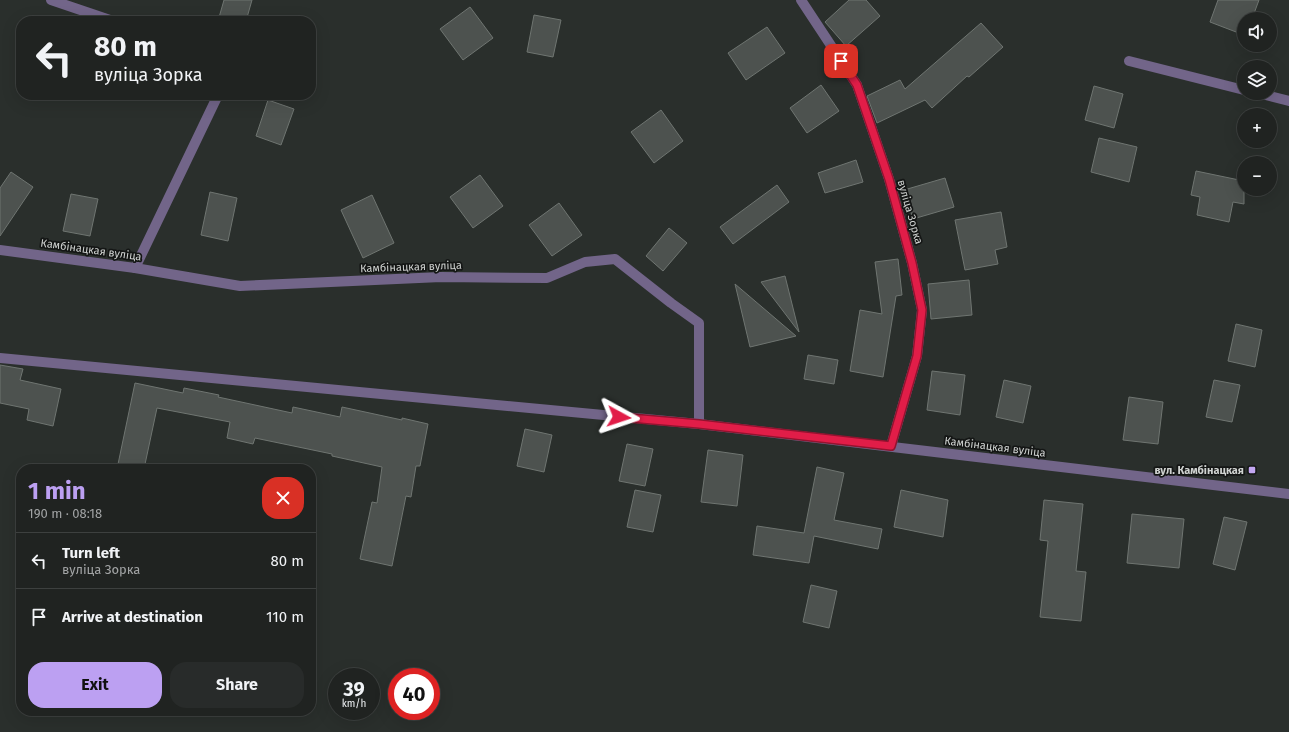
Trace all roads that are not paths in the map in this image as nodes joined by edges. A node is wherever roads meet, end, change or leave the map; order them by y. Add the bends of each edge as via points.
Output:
1 (51, 0) edge
2 (801, 0) edge
3 (98, 16) edge
4 (1129, 61) dead end
5 (1237, 88) edge
6 (1277, 98) edge
7 (216, 100) edge
8 (1289, 101) edge
9 (0, 250) edge
10 (135, 268) junction
11 (0, 358) edge
12 (699, 424) junction
13 (891, 446) junction
14 (1289, 494) edge

1 - 3 street
2 - 13 street, вуліца Зорка via 857,85 889,179 922,310 917,356
4 - 5 street
6 - 8 street
7 - 10 street
9 - 10 street, Камбінацкая вуліца
10 - 12 street, Камбінацкая вуліца via 240,286 441,277 547,278 585,262 615,259 699,323
11 - 12 street, Камбінацкая вуліца
12 - 13 street, Камбінацкая вуліца
13 - 14 street, Камбінацкая вуліца

